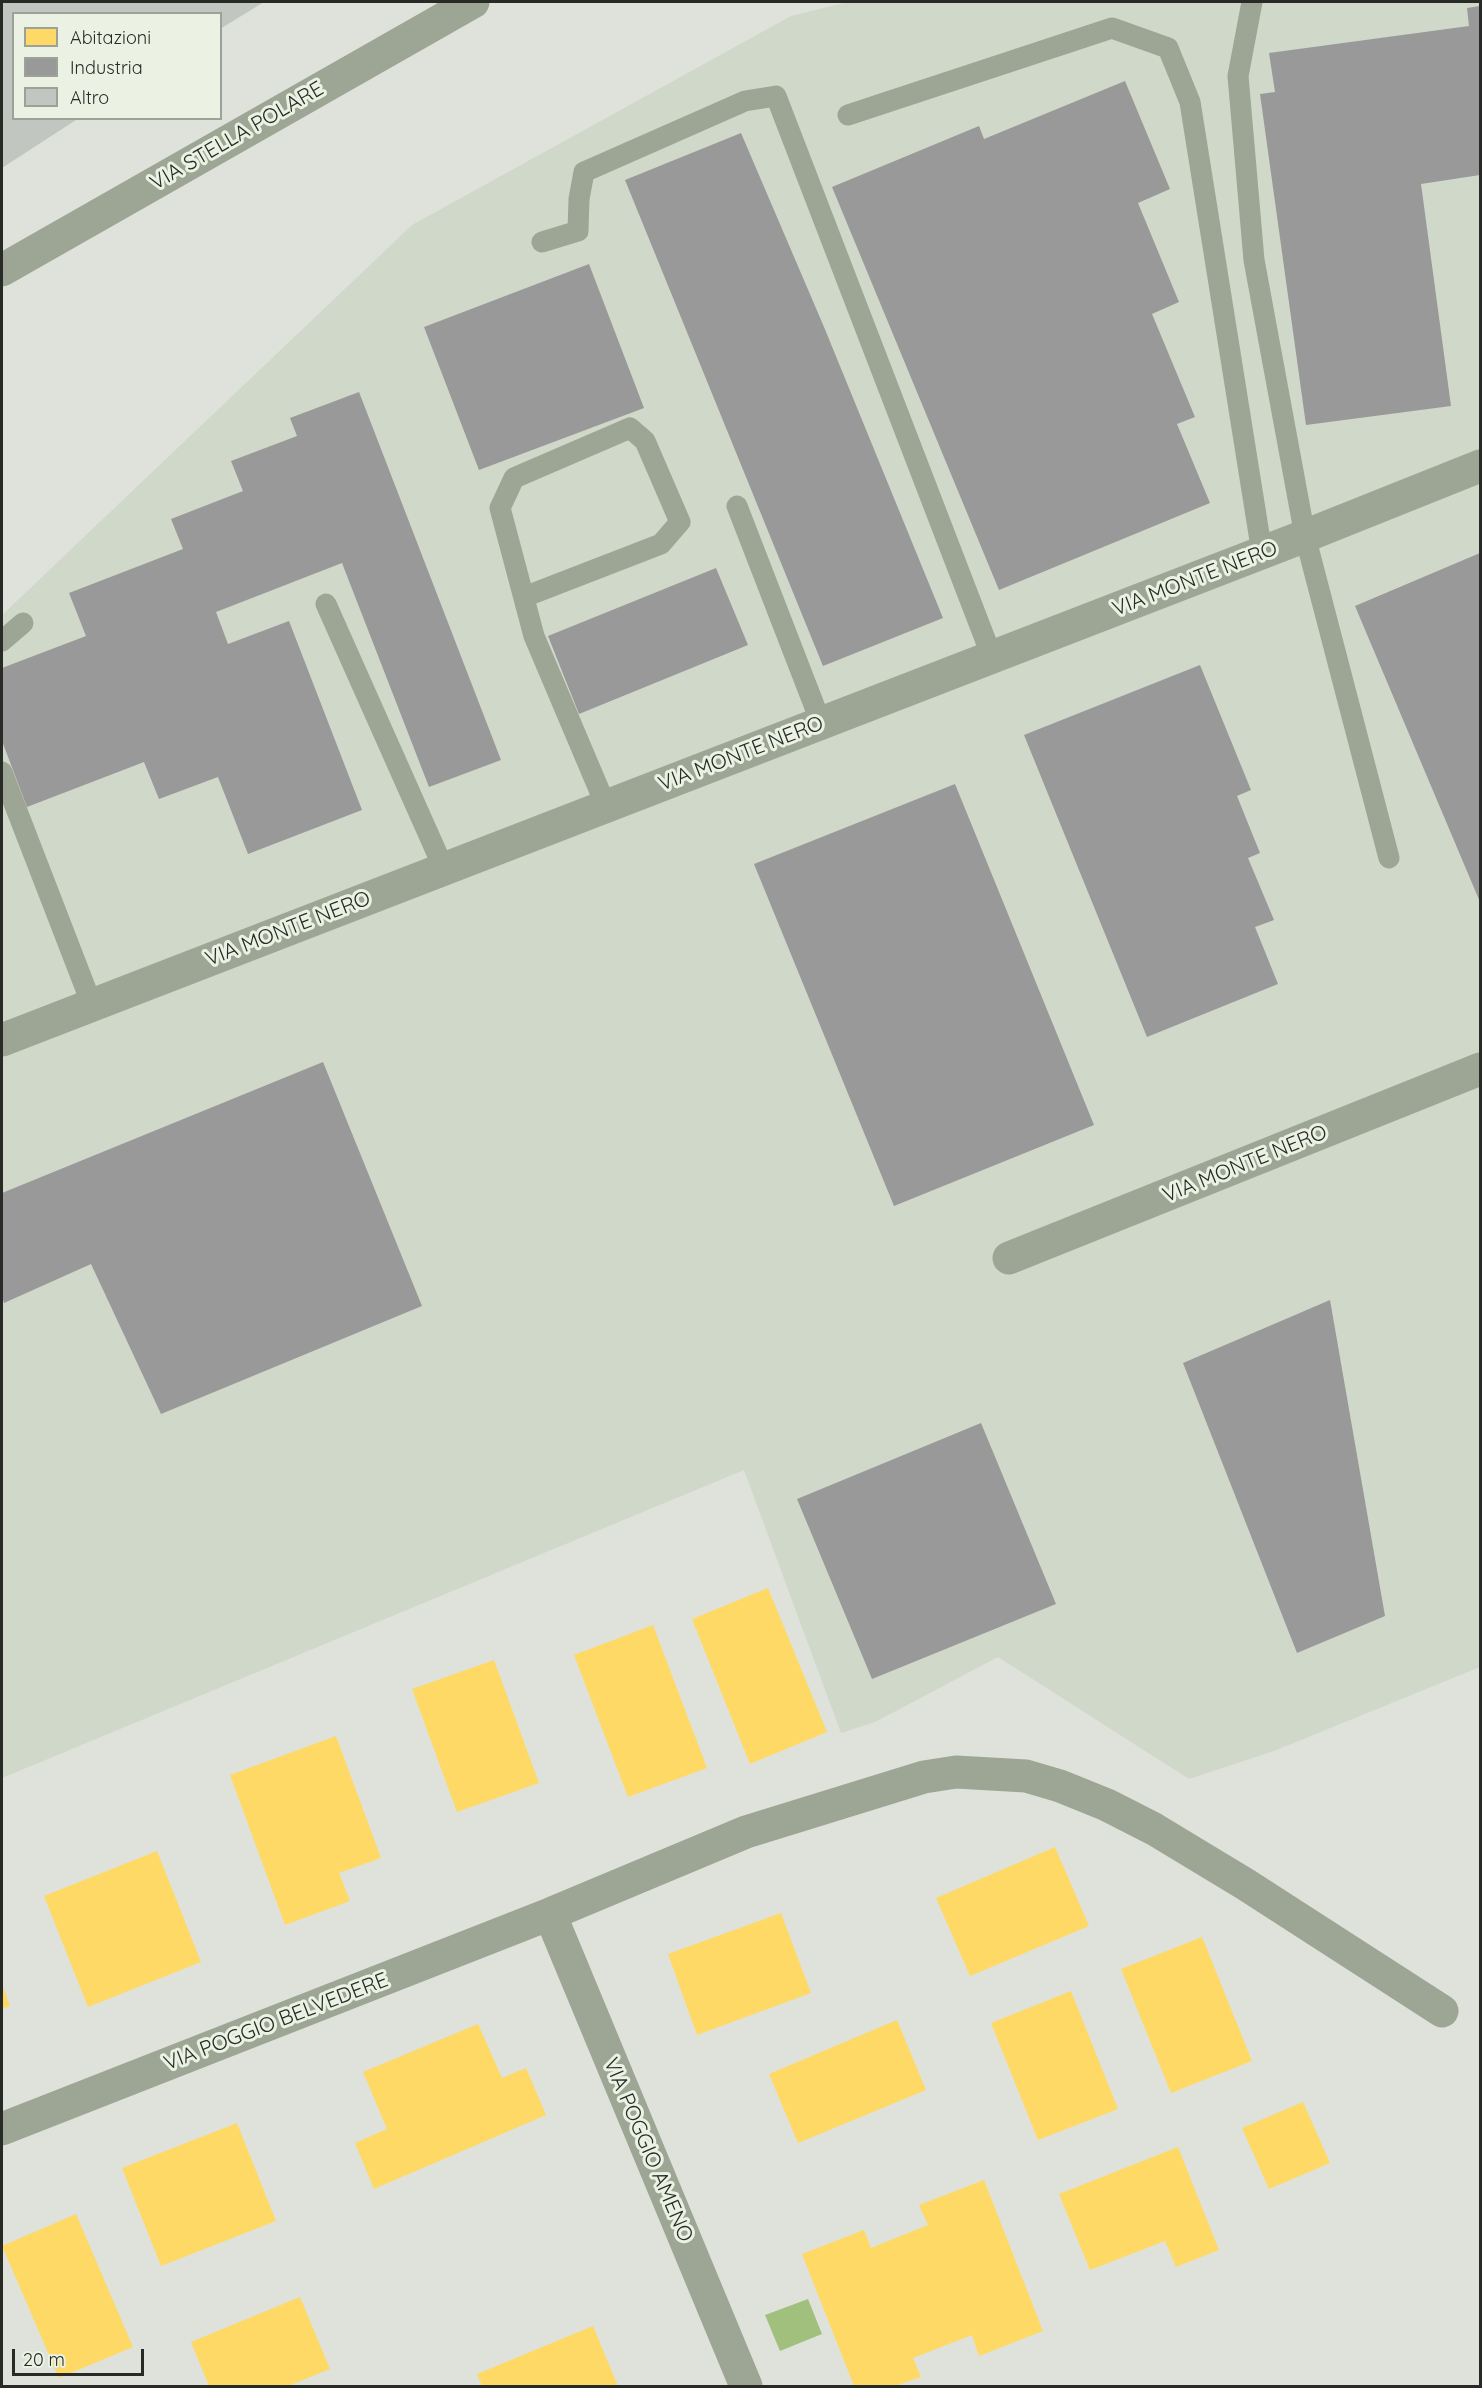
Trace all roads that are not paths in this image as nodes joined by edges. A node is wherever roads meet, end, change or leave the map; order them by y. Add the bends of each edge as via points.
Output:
1 (473, 2) edge
2 (1252, 2) edge
3 (848, 116) dead end
4 (542, 242) dead end
5 (2, 270) edge
6 (1480, 466) edge
7 (737, 506) dead end
8 (1305, 536) junction
9 (1262, 553) junction
10 (524, 597) junction
11 (326, 604) dead end
12 (23, 623) dead end
13 (2, 641) edge
14 (992, 657) junction
15 (821, 723) junction
16 (2, 772) edge
17 (606, 806) junction
18 (1389, 858) dead end
19 (444, 869) junction
20 (92, 1005) junction
21 (2, 1040) edge
22 (1480, 1069) edge
23 (1009, 1258) dead end
24 (550, 1914) junction
25 (1442, 2011) dead end
26 (2, 2129) edge
27 (746, 2386) edge

1 - 5 street, VIA STELLA POLARE
2 - 8 lane via 1238,76 1254,260
3 - 9 lane via 1112,28 1168,48 1190,102
4 - 14 lane via 578,231 584,172 745,101 776,96
6 - 8 street, VIA MONTE NERO
7 - 15 lane
8 - 9 street, VIA MONTE NERO
8 - 18 lane
9 - 14 street, VIA MONTE NERO
10 - 10 lane via 500,508 514,478 630,428 645,441 680,522 661,544
10 - 17 lane via 534,636
11 - 19 lane
12 - 13 lane
14 - 15 street, VIA MONTE NERO
15 - 17 street, VIA MONTE NERO
16 - 20 lane
17 - 19 street, VIA MONTE NERO
19 - 20 street, VIA MONTE NERO
20 - 21 street, VIA MONTE NERO
22 - 23 street, VIA MONTE NERO
24 - 25 street, VIA POGGIO BELVEDERE via 746,1832 924,1777 956,1772 1026,1776 1107,1805 1154,1828
24 - 26 street, VIA POGGIO BELVEDERE
24 - 27 street, VIA POGGIO AMENO

